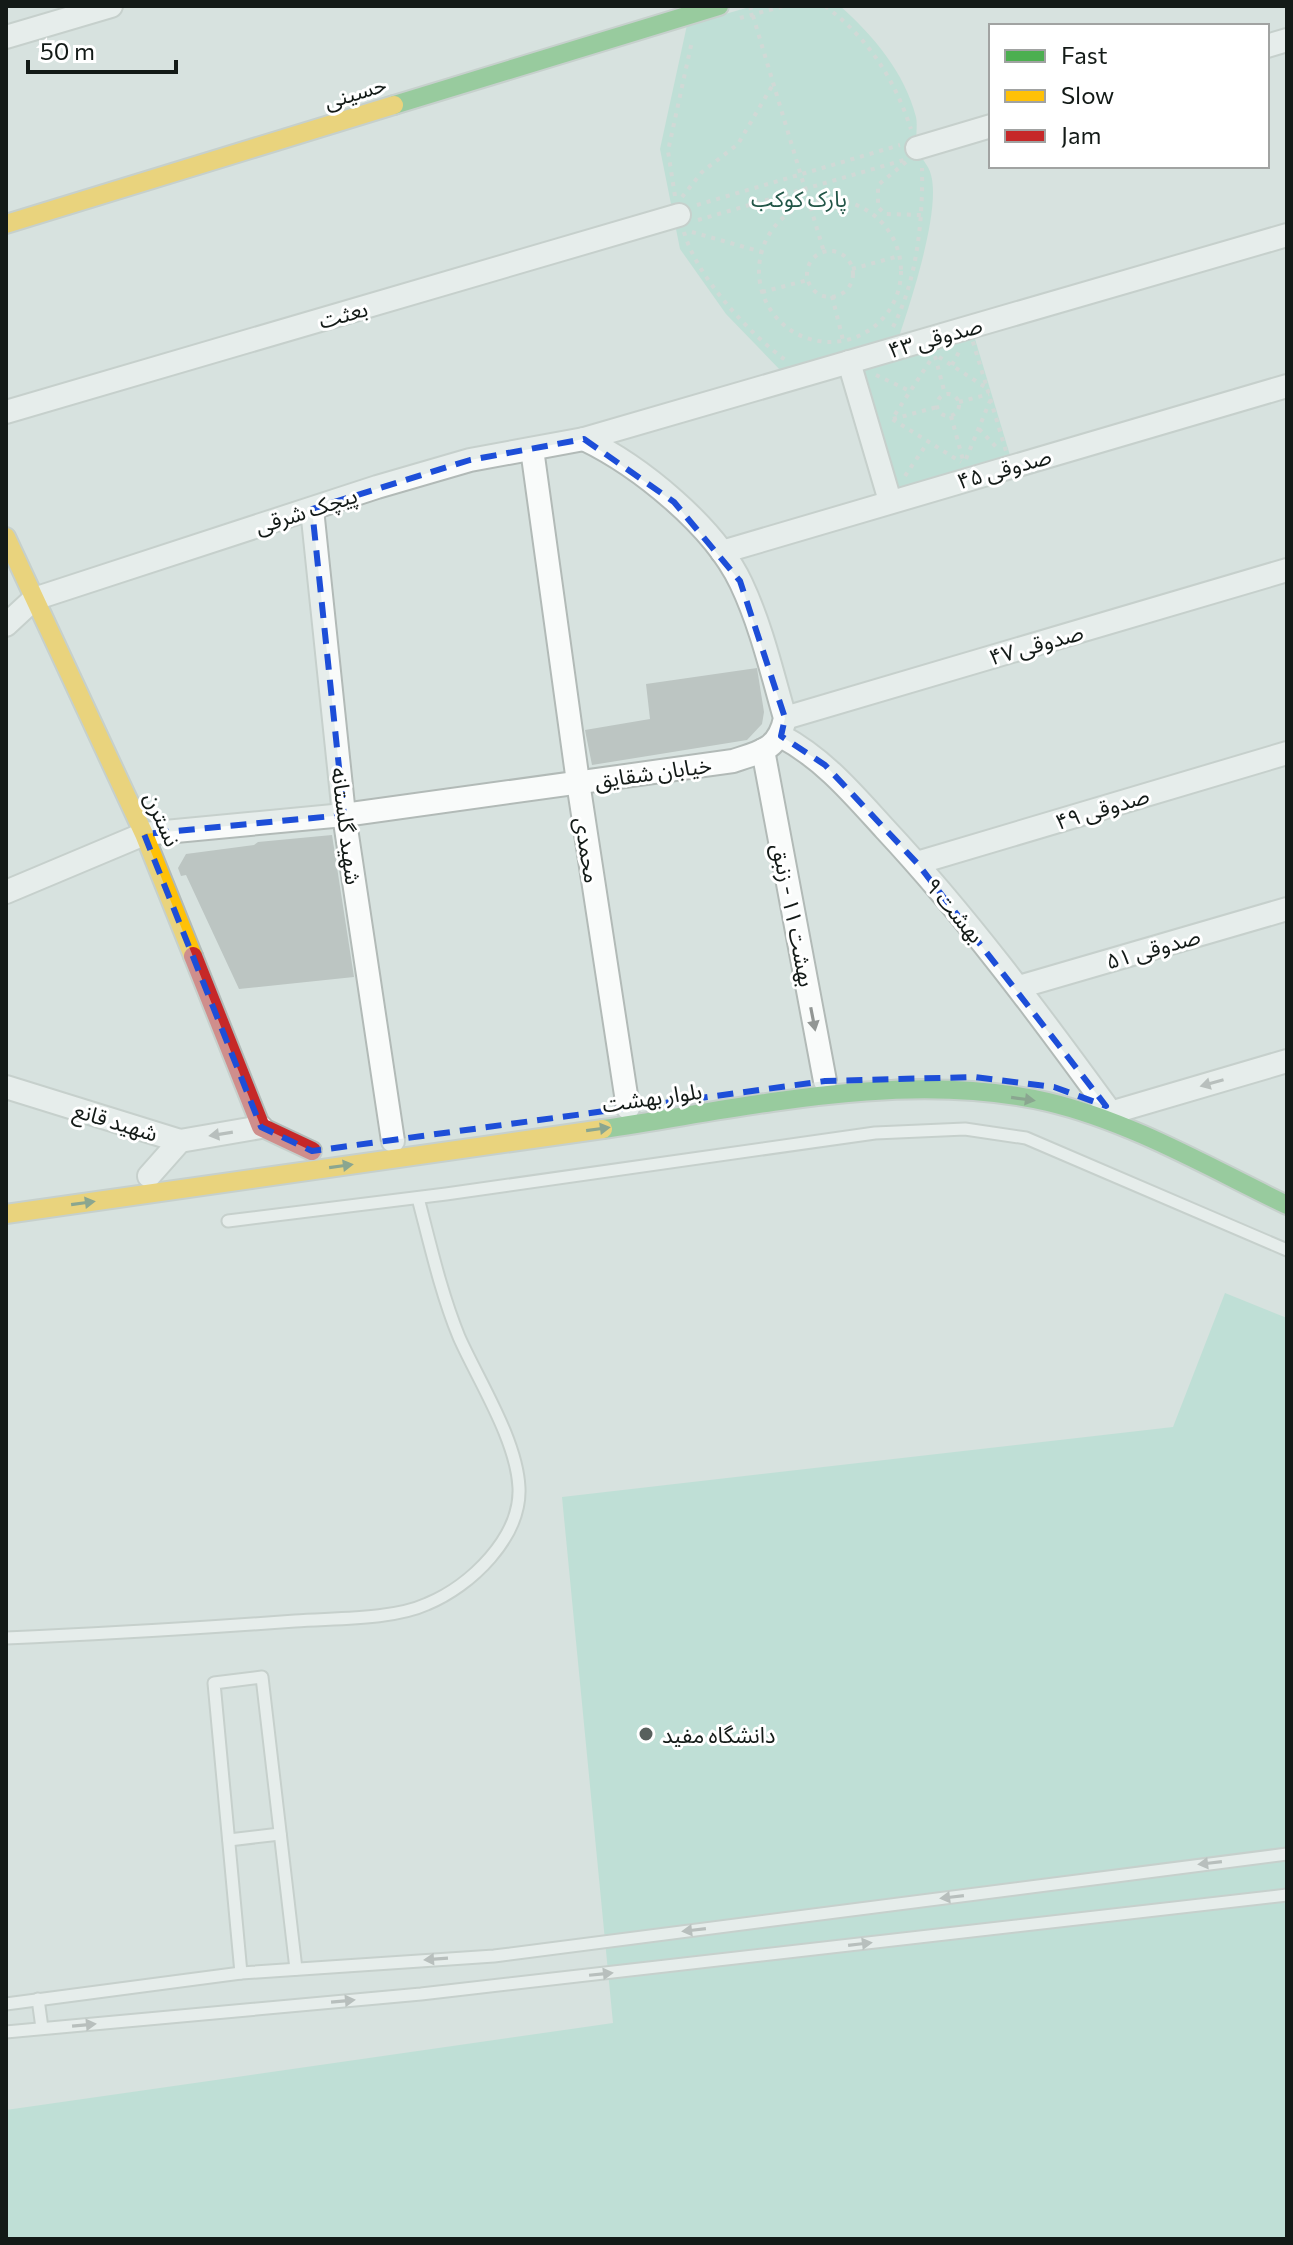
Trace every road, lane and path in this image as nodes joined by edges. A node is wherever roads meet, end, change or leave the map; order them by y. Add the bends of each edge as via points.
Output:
1 (111, 6) edge
2 (719, 6) edge
3 (750, 6) edge
4 (784, 6) edge
5 (825, 6) edge
6 (751, 15) junction
7 (737, 19) dead end
8 (695, 31) dead end
9 (6, 37) edge
10 (772, 86) junction
11 (989, 126) edge
12 (916, 144) junction
13 (799, 175) junction
14 (804, 190) junction
15 (808, 203) junction
16 (679, 212) junction
17 (921, 215) junction
18 (6, 224) edge
19 (1287, 235) edge
20 (762, 252) junction
21 (824, 252) junction
22 (899, 256) junction
23 (852, 269) junction
24 (808, 280) junction
25 (762, 292) junction
26 (832, 296) junction
27 (890, 332) dead end
28 (875, 336) dead end
29 (932, 345) junction
30 (842, 349) junction
31 (788, 362) dead end
32 (1287, 386) edge
33 (945, 394) junction
34 (989, 394) junction
35 (959, 402) junction
36 (937, 407) junction
37 (6, 412) edge
38 (951, 416) junction
39 (892, 419) junction
40 (870, 425) junction
41 (979, 429) junction
42 (584, 439) junction
43 (928, 442) junction
44 (532, 449) junction
45 (1011, 463) junction
46 (967, 472) junction
47 (892, 498) junction
48 (312, 509) junction
49 (6, 537) edge
50 (722, 552) junction
51 (1287, 570) edge
52 (34, 599) junction
53 (6, 625) edge
54 (783, 727) junction
55 (763, 750) junction
56 (1287, 753) edge
57 (578, 782) junction
58 (344, 815) junction
59 (144, 834) junction
60 (917, 863) junction
61 (6, 892) edge
62 (1287, 909) edge
63 (1019, 987) junction
64 (1287, 1061) edge
65 (825, 1081) junction
66 (7, 1085) edge
67 (628, 1108) junction
68 (1111, 1108) junction
69 (261, 1127) junction
70 (180, 1141) junction
71 (393, 1141) junction
72 (312, 1151) junction
73 (149, 1176) junction
74 (1287, 1189) edge
75 (6, 1196) edge
76 (418, 1198) junction
77 (1287, 1205) edge
78 (6, 1214) edge
79 (228, 1221) dead end
80 (1287, 1250) edge
81 (6, 1638) edge
82 (280, 1834) junction
83 (229, 1840) junction
84 (1287, 1854) edge
85 (1287, 1895) edge
86 (296, 1969) junction
87 (241, 1973) junction
88 (38, 1999) junction
89 (6, 2004) edge
90 (42, 2028) junction
91 (6, 2032) edge

1 - 9 street
2 - 18 street, حسینی
3 - 6 path
4 - 6 path
5 - 12 path via 869,46 889,77
6 - 7 path
6 - 10 path
8 - 16 path via 668,151
10 - 13 path
10 - 16 path via 738,144 686,189
11 - 12 street
12 - 13 path
12 - 17 path
13 - 14 path
13 - 16 path
14 - 15 path
14 - 17 path via 912,158 887,175 875,196 885,214
14 - 20 path via 684,224 705,238
15 - 20 path via 776,225
15 - 21 path
15 - 22 path via 836,200 858,205 891,234
16 - 31 path via 700,267 747,325
16 - 37 street, بعثت
17 - 27 path via 907,288
19 - 29 street, صدوقی ۴۳
20 - 25 path
21 - 23 path via 838,252
21 - 24 path via 812,260
22 - 23 path
22 - 30 path via 896,298 883,319
23 - 26 path via 848,287
24 - 25 path
24 - 26 path via 820,294
25 - 30 path via 773,315 791,331
26 - 30 path
28 - 30 path
29 - 30 street, صدوقی ۴۳
29 - 33 path
29 - 34 path
29 - 34 path via 970,332
29 - 39 path
29 - 40 path via 856,365
30 - 40 street
30 - 42 street, صدوقی ۴۳
32 - 45 street, صدوقی ۴۵
33 - 35 path
33 - 36 path
34 - 35 path
34 - 41 path
34 - 45 path
35 - 38 path
36 - 38 path via 943,416
36 - 39 path
38 - 46 path
39 - 40 path
39 - 43 path
40 - 47 street
40 - 47 path
41 - 45 path
41 - 46 path
42 - 44 street, پیچک شرقی
42 - 50 street via 647,480
43 - 46 path
43 - 47 path
44 - 48 street, پیچک شرقی via 470,460
44 - 57 street, محمدی
45 - 46 street, صدوقی ۴۵
45 - 46 path
46 - 47 street, صدوقی ۴۵
46 - 47 path
47 - 50 street, صدوقی ۴۵
48 - 52 street, پیچک شرقی
48 - 58 street, شهید گلستانه
49 - 52 street, نسترن
50 - 54 street via 752,611
51 - 54 street, صدوقی ۴۷
52 - 53 street
52 - 59 street, نسترن
54 - 55 street, خیابان شقایق
54 - 60 street, بهشت ۹
55 - 57 street, خیابان شقایق via 733,761
55 -> 65 street, بهشت ۱۱ - زنبق
56 - 60 street, صدوقی ۴۹
57 - 58 street, خیابان شقایق
57 - 67 street, محمدی
58 - 59 street, خیابان شقایق
58 - 71 street, شهید گلستانه
59 - 61 street, خیابان شقایق
59 - 69 street, نسترن
60 - 63 street, بهشت ۹
62 - 63 street, صدوقی ۵۱
63 - 68 street, بهشت ۹
64 -> 68 street
65 - 67 street, بلوار بهشت
65 - 68 street, بلوار بهشت via 974,1077 1054,1087
66 - 70 street, شهید قانع
67 - 71 street, بلوار بهشت
68 - 74 street, بلوار بهشت
69 -> 70 street
69 - 72 street
70 - 73 street, شهید قانع
71 - 72 street, بلوار بهشت
72 - 73 street, بلوار بهشت
73 - 75 street, بلوار بهشت
76 - 79 lane
76 - 80 lane via 875,1133 965,1129 1026,1138
76 - 81 lane via 458,1334 504,1435 519,1483 519,1510 504,1540 483,1563 426,1605 366,1616
78 -> 77 street, بلوار بهشت via 826,1097 905,1092 981,1093 1050,1103 1110,1122
82 - 83 lane
82 - 83 lane via 262,1677 214,1683
82 - 86 lane
83 - 87 lane
84 -> 86 lane via 494,1956
90 -> 85 lane via 437,1992
86 - 87 lane
87 - 88 lane
88 - 89 lane
88 - 90 lane
90 - 91 lane

